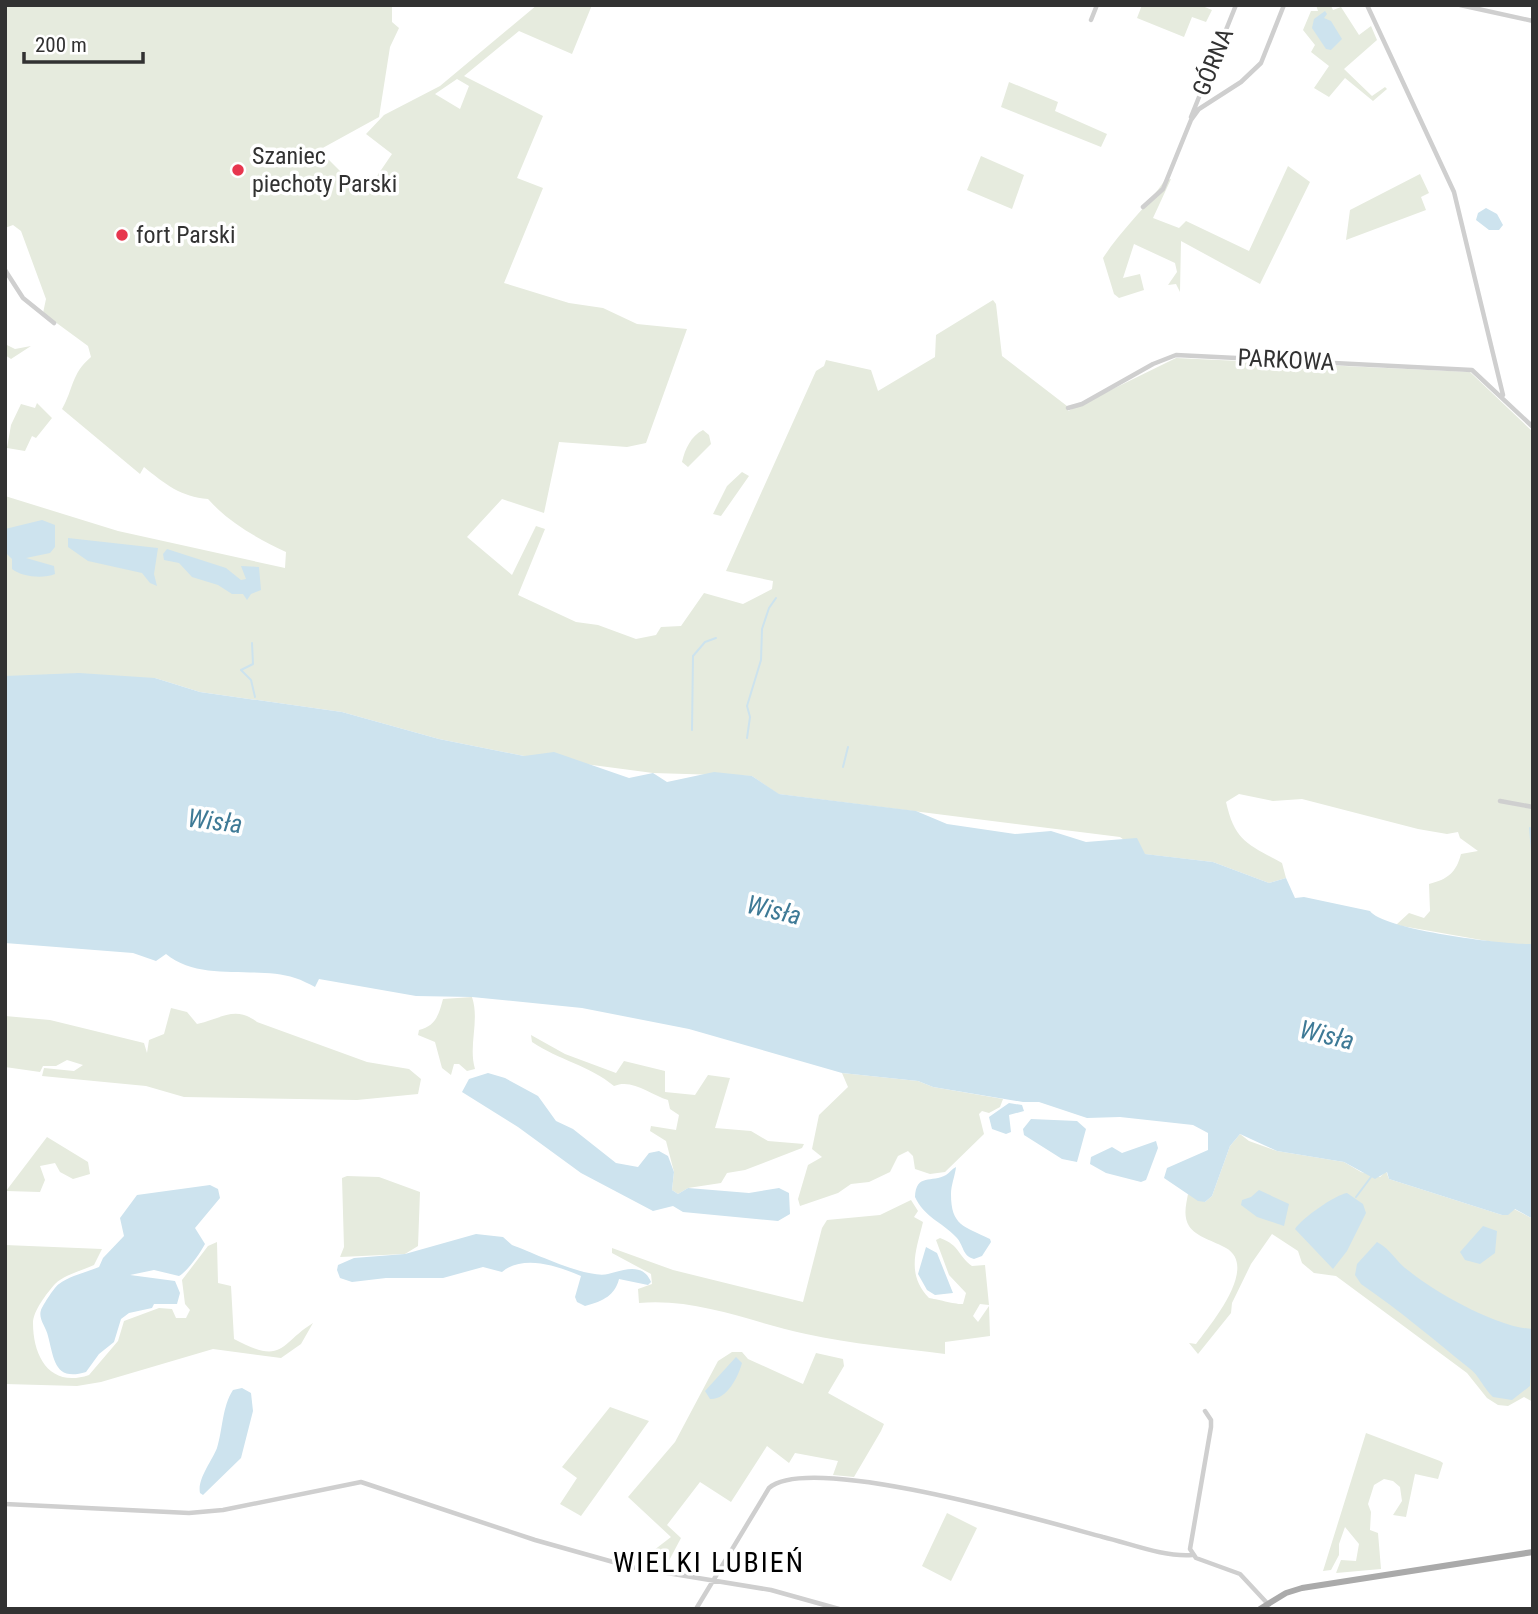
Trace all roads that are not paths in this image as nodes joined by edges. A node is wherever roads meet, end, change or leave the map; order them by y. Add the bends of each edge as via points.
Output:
1 (1097, 5) edge
2 (1236, 5) edge
3 (1284, 5) edge
4 (1367, 5) edge
5 (1460, 5) edge
6 (1091, 20) dead end
7 (1533, 21) edge
8 (1192, 118) junction
9 (1143, 207) dead end
10 (5, 270) edge
11 (54, 323) dead end
12 (1505, 399) junction
13 (1068, 408) dead end
14 (1533, 427) edge
15 (1500, 801) dead end
16 (1533, 807) edge
17 (1205, 1411) dead end
18 (5, 1504) edge
19 (1533, 1552) edge
20 (1192, 1555) junction
21 (711, 1582) junction
22 (1267, 1603) junction
23 (696, 1609) edge
24 (839, 1609) edge
25 (1260, 1609) edge

1 - 6 street
2 - 8 street, GÓRNA
3 - 8 street via 1253,73 1206,102
4 - 12 street via 1454,192
5 - 7 street
8 - 9 street, GÓRNA via 1163,188
10 - 11 street via 23,298
12 - 13 street, PARKOWA via 1479,374 1466,369 1176,355
12 - 14 street, PARKOWA
15 - 16 street
17 - 20 street via 1211,1427 1190,1535
18 - 21 street via 189,1513 361,1482 535,1540 643,1570
19 - 22 main road via 1310,1587
20 - 21 street via 1159,1551 935,1495 824,1476 778,1482 769,1488
20 - 22 street via 1240,1574
21 - 23 street
21 - 24 street via 771,1590
22 - 25 main road

